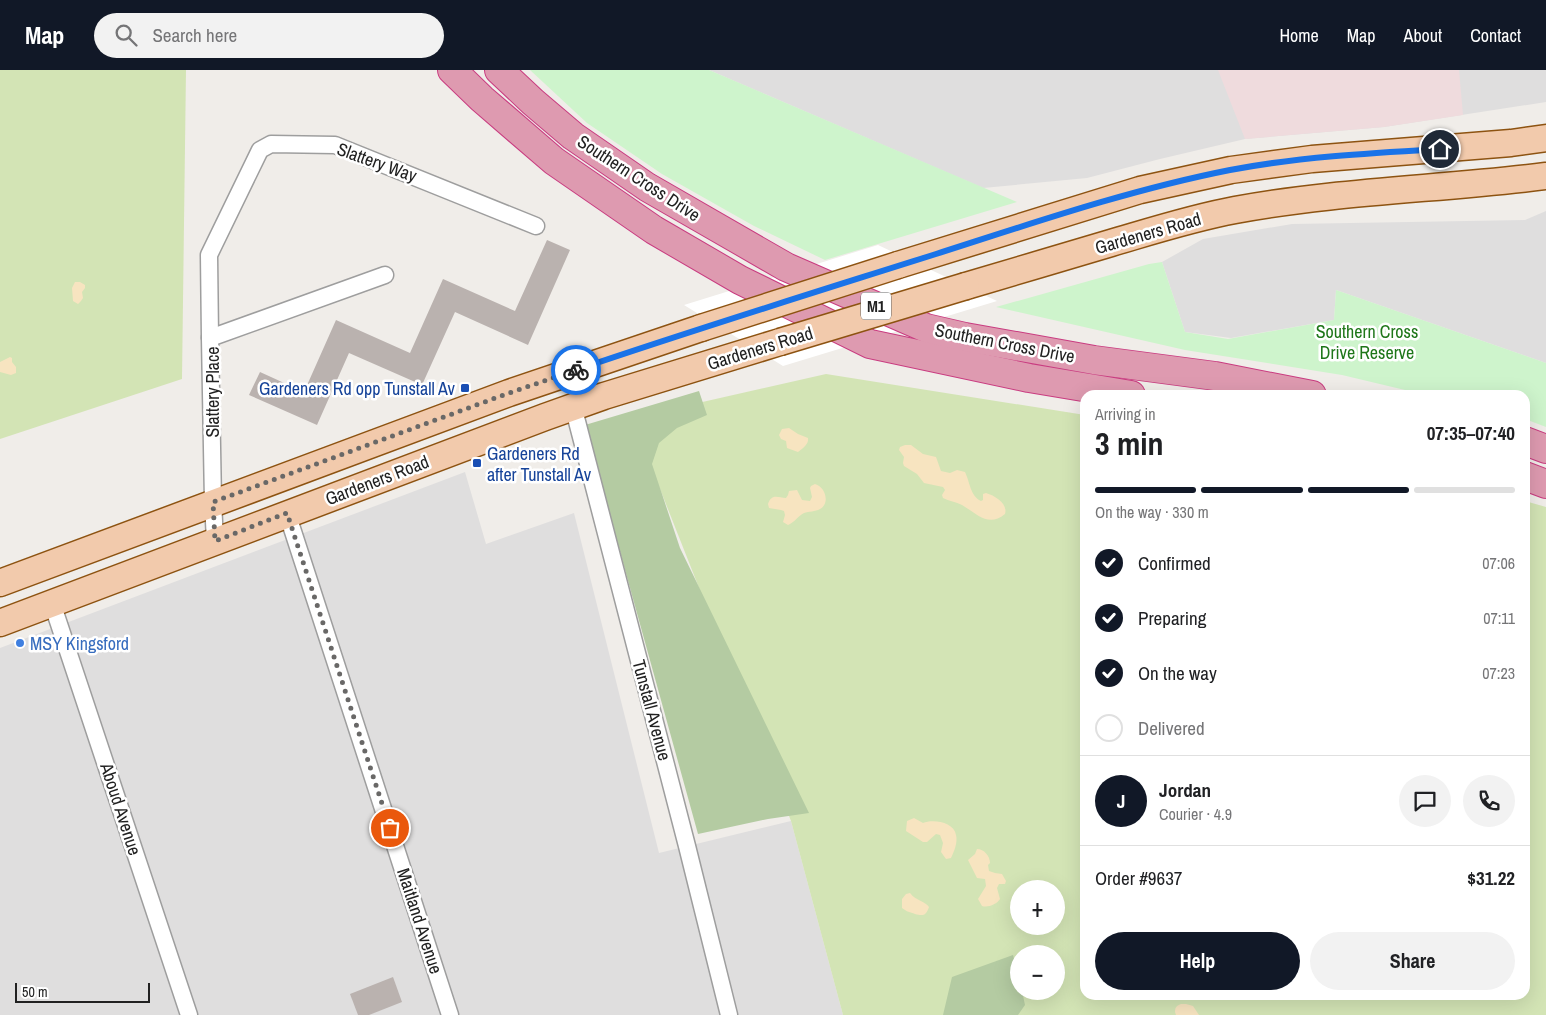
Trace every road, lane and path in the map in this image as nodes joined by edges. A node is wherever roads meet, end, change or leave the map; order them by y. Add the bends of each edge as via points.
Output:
1 (452, 70) edge
2 (499, 70) edge
3 (1546, 138) edge
4 (1546, 176) edge
5 (536, 226) dead end
6 (385, 275) dead end
7 (210, 338) junction
8 (1101, 390) edge
9 (1286, 390) edge
10 (573, 406) junction
11 (1530, 444) edge
12 (1546, 449) edge
13 (1530, 478) edge
14 (1546, 484) edge
15 (213, 502) junction
16 (287, 513) junction
17 (215, 541) junction
18 (0, 583) edge
19 (52, 604) junction
20 (0, 623) edge
21 (189, 1015) edge
22 (450, 1015) edge
23 (729, 1015) edge

1 - 8 highway, Southern Cross Drive / M1 via 554,161 654,230 740,280 870,344
2 - 9 highway, Southern Cross Drive / M1 via 573,136 647,187 786,267 926,328 1094,360 1215,376
3 - 15 main road, Gardeners Road, bridge via 1312,159 1231,170 1140,190 701,328 509,393
4 - 10 main road, Gardeners Road, bridge via 1282,202 1185,221
5 - 7 street, Slattery Way via 335,144 270,144 260,150 209,255
6 - 7 street, Slattery Place
7 - 15 street, Slattery Place
10 - 16 main road, Gardeners Road
10 - 23 street, Tunstall Avenue
11 - 12 highway
13 - 14 highway
15 - 17 street, Slattery Place
15 - 18 main road, Gardeners Road
16 - 17 main road, Gardeners Road
16 - 22 street, Maitland Avenue
17 - 19 main road, Gardeners Road
19 - 20 main road, Gardeners Road
19 - 21 street, Aboud Avenue

